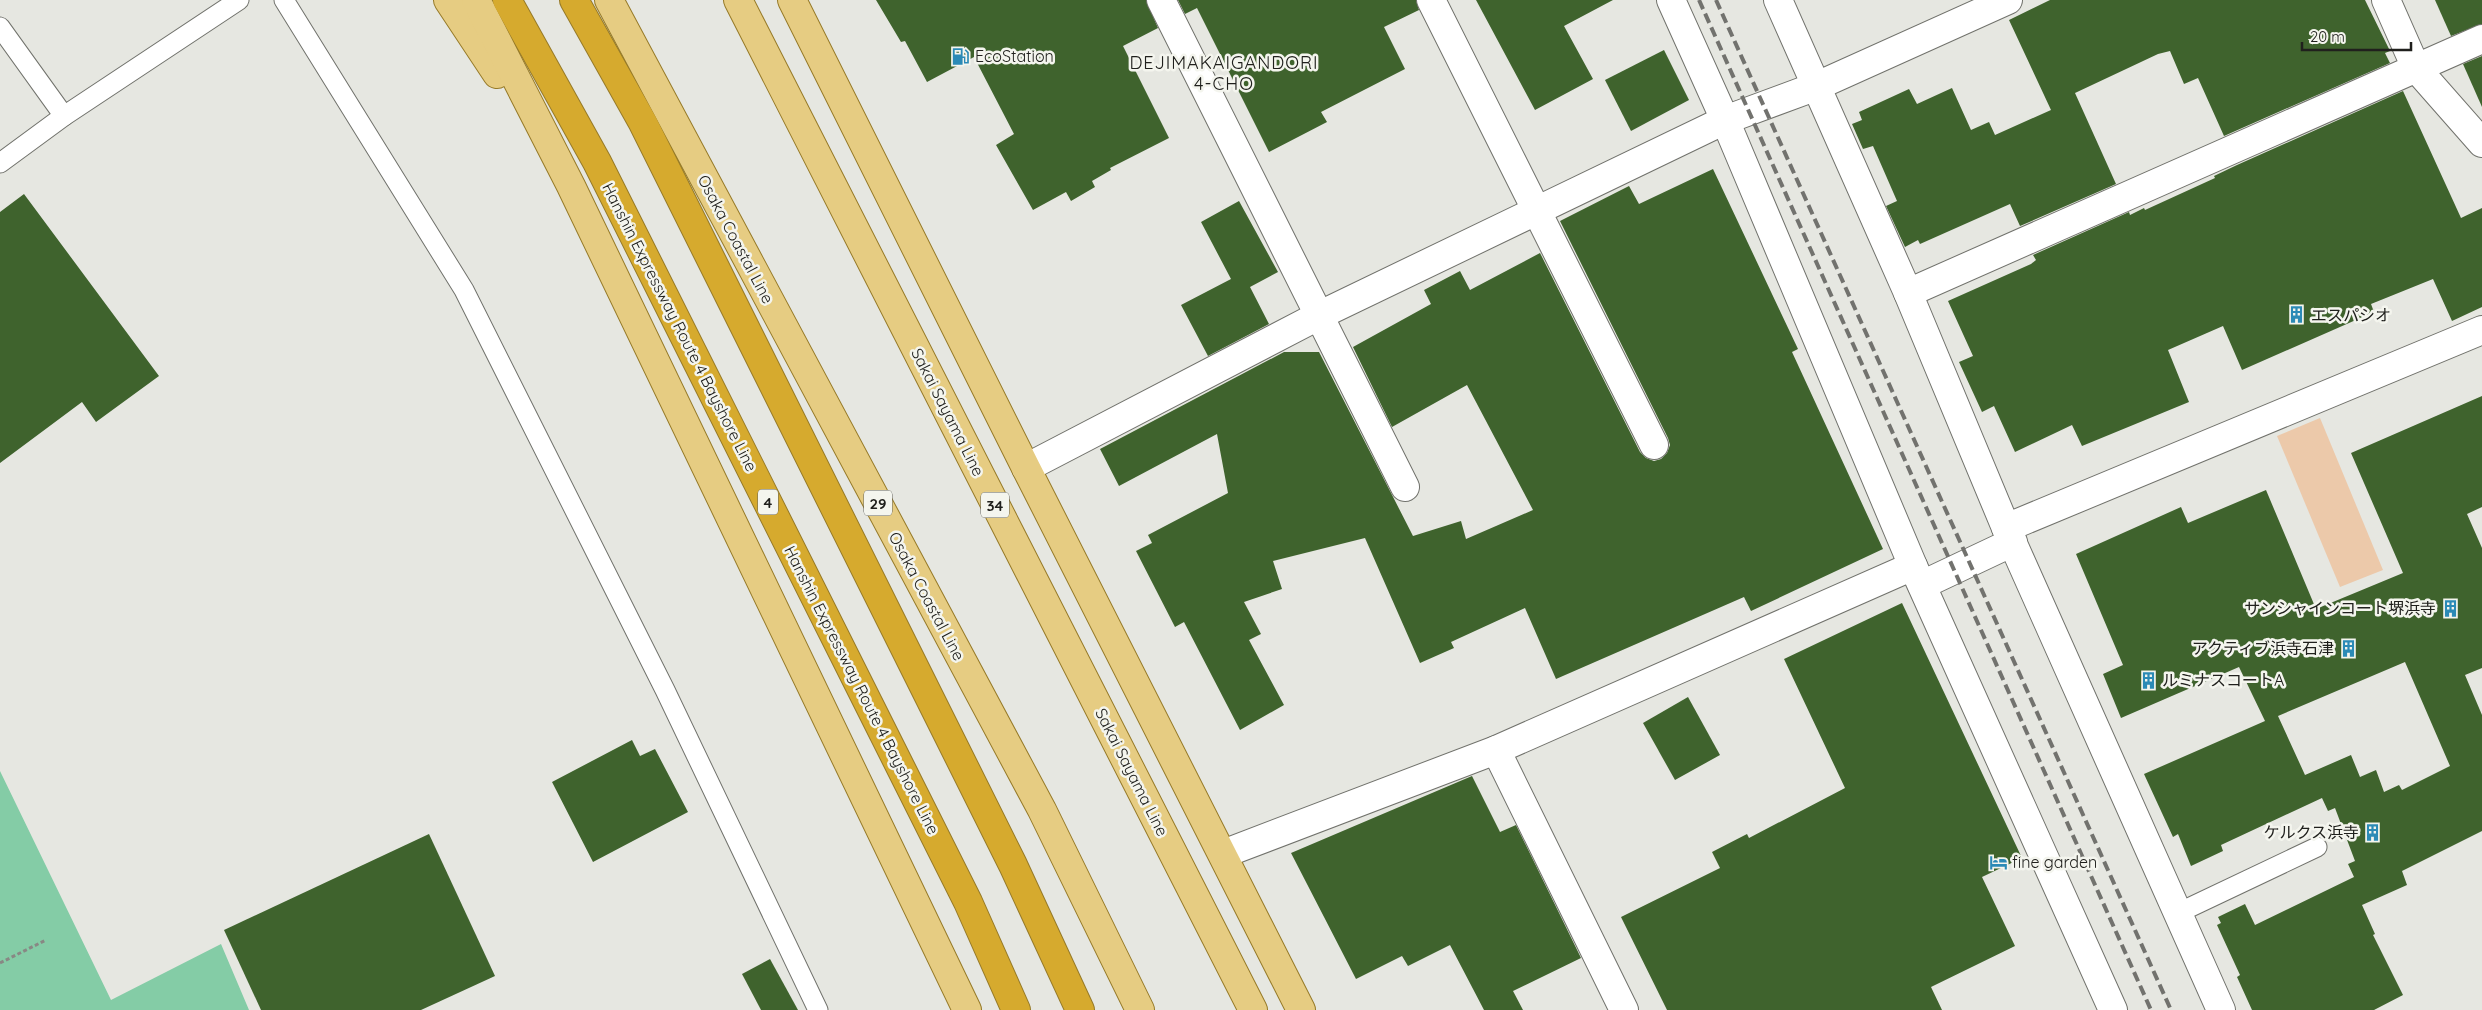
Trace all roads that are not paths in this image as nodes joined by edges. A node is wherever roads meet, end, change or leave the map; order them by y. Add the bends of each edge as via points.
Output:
1 (239, 0) edge
2 (284, 0) edge
3 (448, 0) edge
4 (476, 0) edge
5 (507, 0) edge
6 (574, 0) edge
7 (609, 0) edge
8 (738, 0) edge
9 (792, 0) edge
10 (1161, 0) edge
11 (1432, 0) edge
12 (1671, 0) edge
13 (1778, 0) edge
14 (2008, 0) edge
15 (2386, 0) edge
16 (0, 27) edge
17 (2482, 39) edge
18 (2416, 68) junction
19 (1817, 86) junction
20 (64, 116) junction
21 (1725, 120) junction
22 (2482, 143) edge
23 (0, 163) edge
24 (571, 186) junction
25 (1536, 211) junction
26 (1908, 293) junction
27 (1320, 315) junction
28 (2482, 330) edge
29 (1654, 445) dead end
30 (1026, 468) junction
31 (1405, 487) dead end
32 (2010, 535) junction
33 (1917, 575) junction
34 (1496, 750) junction
35 (2318, 848) dead end
36 (1223, 854) junction
37 (2178, 913) junction
38 (818, 1010) edge
39 (967, 1010) edge
40 (1016, 1010) edge
41 (1080, 1010) edge
42 (1140, 1010) edge
43 (1253, 1010) edge
44 (1301, 1010) edge
45 (1624, 1010) edge
46 (2113, 1010) edge
47 (2221, 1010) edge

1 - 20 lane
2 - 38 lane via 464,290 665,690
3 - 24 main road
4 - 24 main road
5 - 40 highway, Hanshin Expressway Route 4 Bayshore Line / 4 via 597,162 968,902
6 - 41 highway via 643,123 1013,865
7 - 42 main road, Osaka Coastal Line / 29 via 1042,810
8 - 43 main road, Sakai Sayama Line / 34
9 - 30 main road
10 - 27 street
11 - 25 street
12 - 21 street
13 - 19 street
14 - 19 street
15 - 18 street
16 - 20 lane
17 - 18 street
18 - 22 street
18 - 26 street
19 - 21 street
19 - 26 street
20 - 23 lane
21 - 25 street
21 - 33 street
24 - 39 main road
25 - 27 street
25 - 29 street
26 - 32 street
27 - 30 street
27 - 31 street
28 - 32 street
30 - 36 main road
32 - 33 street
32 - 37 street
33 - 34 street
33 - 46 street
34 - 36 street
34 - 45 street
35 - 37 lane
36 - 44 main road
37 - 47 street

